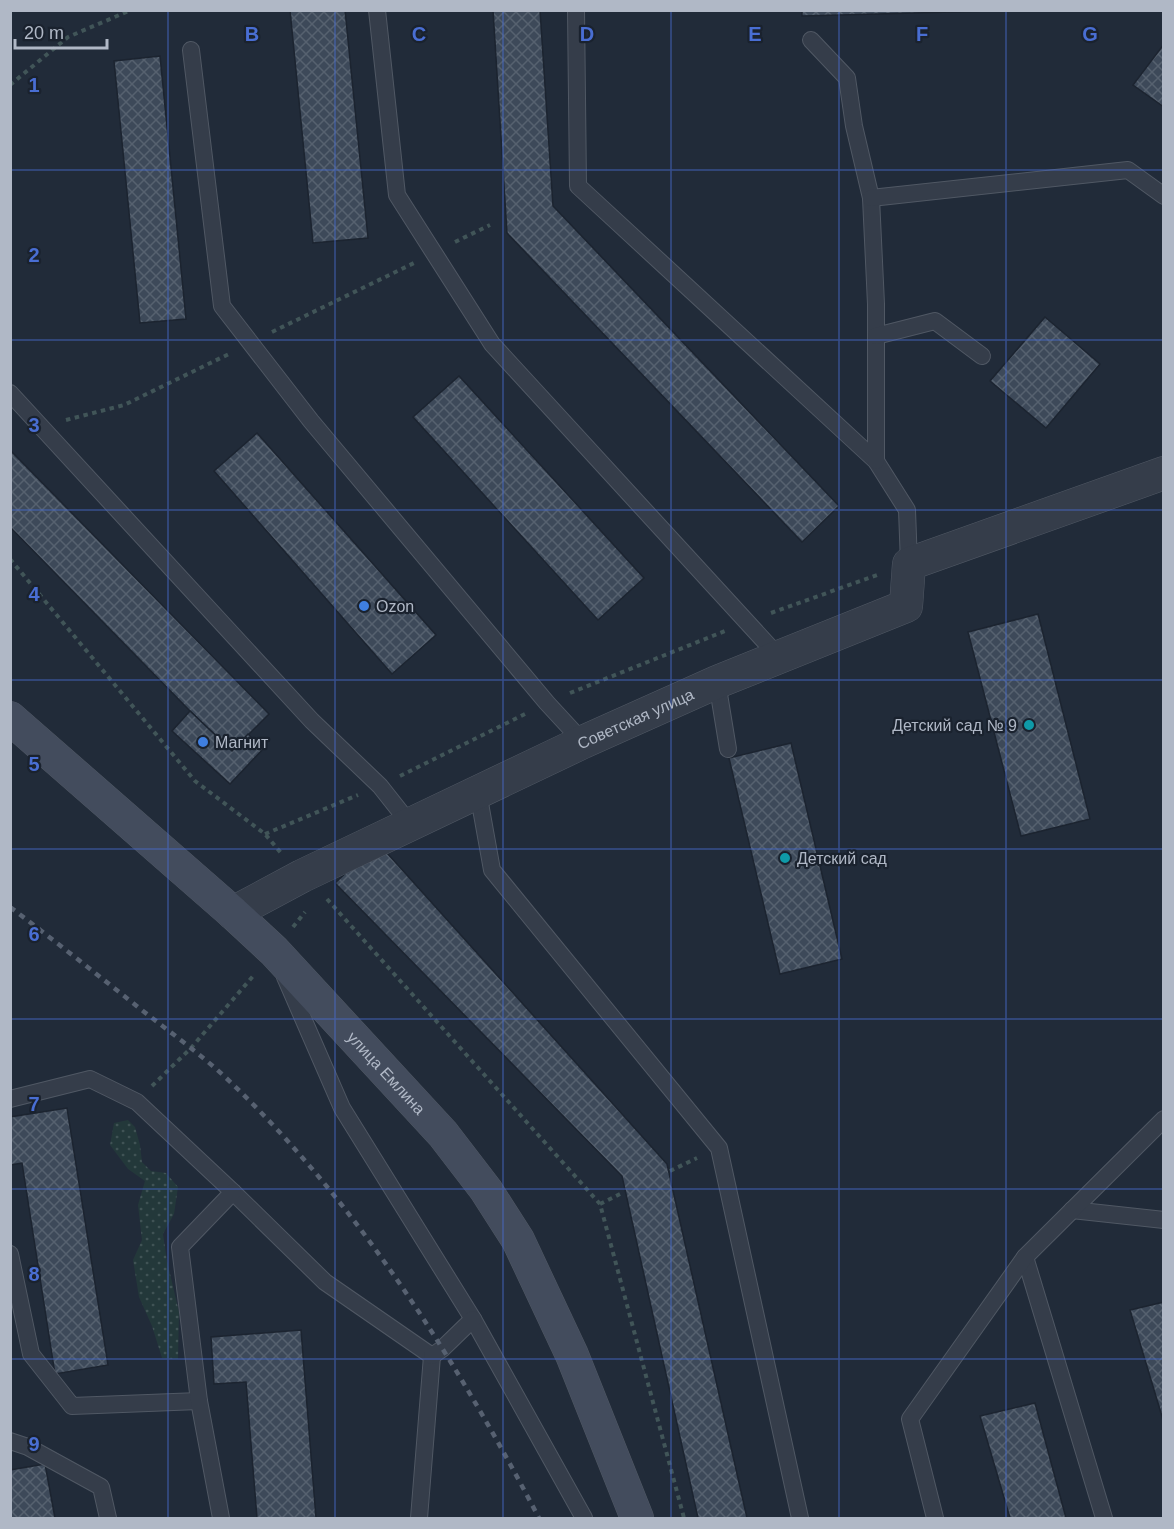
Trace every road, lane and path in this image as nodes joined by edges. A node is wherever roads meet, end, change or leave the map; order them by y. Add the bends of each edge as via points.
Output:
1 (131, 10) edge
2 (377, 10) edge
3 (576, 10) edge
4 (811, 40) dead end
5 (191, 50) dead end
6 (10, 85) edge
7 (1164, 196) edge
8 (871, 198) junction
9 (876, 336) junction
10 (982, 356) dead end
11 (10, 393) edge
12 (876, 461) junction
13 (1164, 473) edge
14 (10, 559) edge
15 (909, 564) junction
16 (747, 622) junction
17 (779, 657) junction
18 (717, 682) junction
19 (548, 703) junction
20 (10, 718) edge
21 (583, 742) junction
22 (728, 749) dead end
23 (380, 786) junction
24 (478, 792) junction
25 (410, 824) junction
26 (264, 834) junction
27 (311, 884) junction
28 (233, 914) junction
29 (274, 951) junction
30 (10, 1099) edge
31 (136, 1102) junction
32 (1164, 1119) edge
33 (233, 1192) junction
34 (620, 1194) dead end
35 (600, 1204) junction
36 (1072, 1210) junction
37 (1164, 1220) edge
38 (10, 1254) edge
39 (1025, 1257) junction
40 (473, 1318) junction
41 (432, 1356) junction
42 (199, 1401) junction
43 (10, 1442) edge
44 (108, 1518) edge
45 (220, 1518) edge
46 (419, 1518) edge
47 (584, 1518) edge
48 (637, 1518) edge
49 (684, 1518) edge
50 (800, 1518) edge
51 (935, 1518) edge
52 (1104, 1518) edge

1 - 6 path via 68,37
2 - 16 lane via 397,195 492,344
3 - 12 lane, Советская улица via 578,186
4 - 8 lane via 847,78
5 - 19 lane via 222,306 311,421
7 - 8 lane via 1128,170
8 - 9 lane
9 - 10 lane via 935,321
9 - 12 lane
11 - 23 lane via 312,721
12 - 15 lane, Советская улица via 908,510
13 - 15 street
14 - 26 path via 195,781
15 - 16 path
15 - 17 street, Советская улица via 906,606
16 - 17 lane
16 - 19 path
17 - 18 street, Советская улица
18 - 21 street, Советская улица
18 - 22 lane
19 - 21 lane
19 - 23 path
20 - 28 street, улица Емлина
21 - 24 street, Советская улица
23 - 25 lane
23 - 26 path
24 - 25 street, Советская улица
24 - 50 lane via 492,870 719,1148
25 - 27 street, Советская улица
26 - 27 path
27 - 28 street, Советская улица
27 - 29 path
27 - 35 path
28 - 29 street, улица Емлина
29 - 31 path via 191,1048
29 - 40 lane via 342,1108
29 - 48 street, улица Емлина via 443,1134 486,1190 518,1240 572,1355
30 - 31 lane via 90,1078
31 - 33 lane
32 - 36 lane
33 - 41 lane via 325,1282
33 - 42 lane via 180,1247
34 - 35 path
35 - 49 path
36 - 37 lane
36 - 39 lane
38 - 42 lane via 31,1354 72,1406
39 - 51 lane via 910,1419
39 - 52 lane
40 - 41 lane
40 - 47 lane
41 - 46 lane
42 - 45 lane
43 - 44 lane via 28,1447 101,1487

